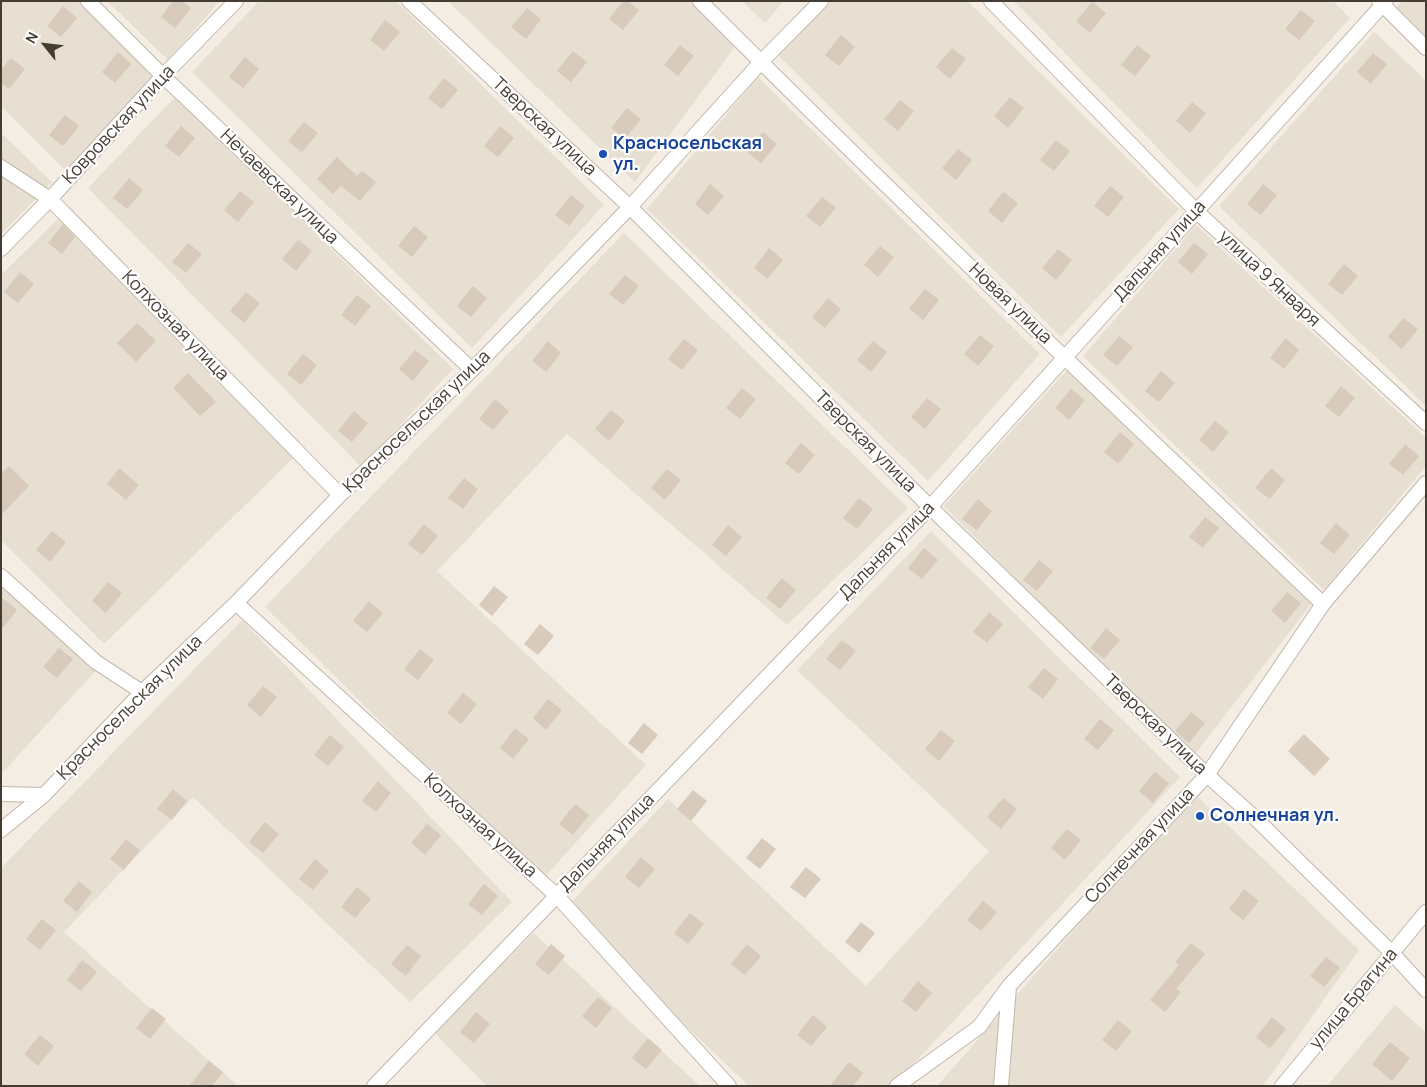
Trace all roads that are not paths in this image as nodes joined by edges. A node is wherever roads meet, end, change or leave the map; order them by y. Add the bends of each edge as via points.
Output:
1 (88, 1) edge
2 (236, 1) edge
3 (409, 1) edge
4 (700, 1) edge
5 (821, 1) edge
6 (991, 1) edge
7 (1382, 2) edge
8 (1426, 48) edge
9 (761, 62) junction
10 (163, 76) junction
11 (1, 167) edge
12 (50, 199) junction
13 (630, 207) junction
14 (1196, 212) junction
15 (1, 249) edge
16 (1064, 357) junction
17 (472, 370) junction
18 (1426, 423) edge
19 (1426, 483) edge
20 (340, 495) junction
21 (930, 507) junction
22 (1, 576) edge
23 (236, 603) junction
24 (1323, 604) junction
25 (142, 692) junction
26 (1207, 776) junction
27 (1, 794) edge
28 (44, 795) junction
29 (1, 830) edge
30 (557, 896) junction
31 (1426, 912) edge
32 (1392, 953) junction
33 (1009, 986) junction
34 (1426, 990) edge
35 (374, 1086) edge
36 (729, 1086) edge
37 (897, 1086) edge
38 (1002, 1086) edge
39 (1282, 1086) edge

1 - 10 street, Нечаевская улица
2 - 10 street, Ковровская улица
3 - 13 street, Тверская улица
4 - 9 street, Новая улица
5 - 9 street, Красносельская улица
6 - 14 street, улица 9 Января
7 - 8 street
7 - 14 street, Дальняя улица
9 - 13 street, Красносельская улица
9 - 16 street, Новая улица
10 - 12 street, Ковровская улица
10 - 17 street, Нечаевская улица
11 - 12 street, Колхозная улица
12 - 15 street, Ковровская улица
12 - 20 street, Колхозная улица
13 - 17 street, Красносельская улица
13 - 21 street, Тверская улица
14 - 16 street, Дальняя улица
14 - 18 street, улица 9 Января
16 - 21 street, Дальняя улица
16 - 24 street, Новая улица
17 - 20 street, Красносельская улица
19 - 24 street, Солнечная улица
20 - 23 street, Красносельская улица
21 - 26 street, Тверская улица
21 - 30 street, Дальняя улица
22 - 25 street via 96,662
23 - 25 street, Красносельская улица
23 - 30 street, Колхозная улица
24 - 26 street, Солнечная улица
25 - 28 street, Красносельская улица
26 - 32 street, Тверская улица via 1254,817
26 - 33 street, Солнечная улица
27 - 28 street
28 - 29 street, Красносельская улица
30 - 35 street, Дальняя улица
30 - 36 street, Колхозная улица
31 - 32 street, улица Брагина
32 - 34 street, Тверская улица
32 - 39 street, улица Брагина
33 - 37 street, Солнечная улица via 979,1027
33 - 38 street

